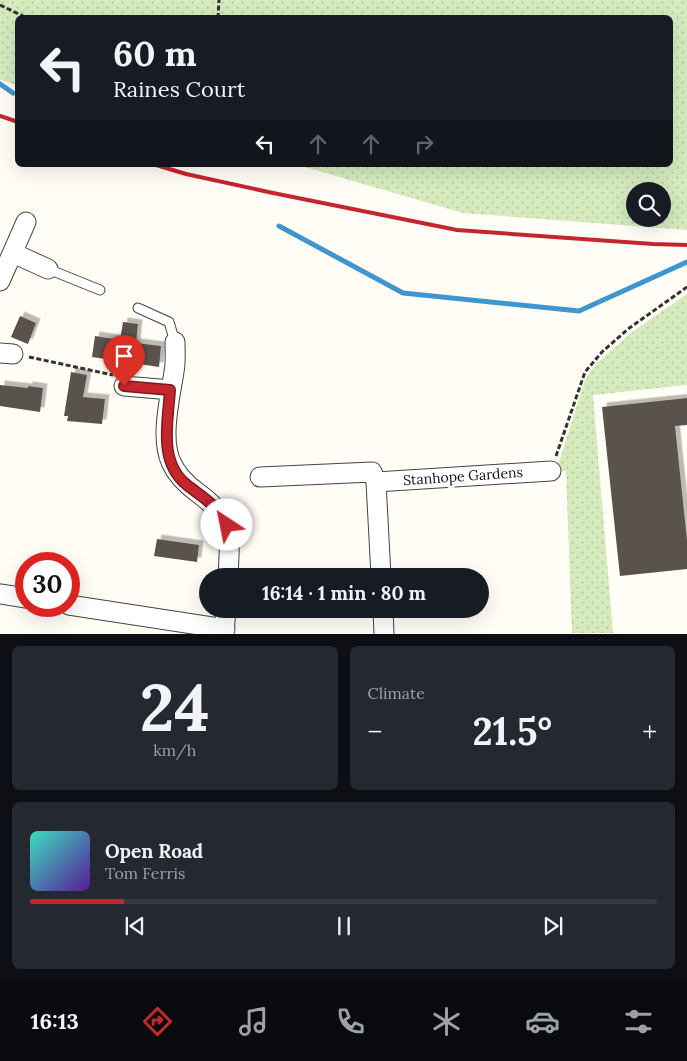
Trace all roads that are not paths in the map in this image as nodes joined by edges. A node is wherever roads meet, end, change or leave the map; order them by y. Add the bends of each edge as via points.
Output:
1 (26, 222) dead end
2 (13, 253) junction
3 (48, 269) joint
4 (0, 281) edge
5 (100, 290) dead end
6 (138, 308) dead end
7 (175, 342) joint
8 (120, 381) road end
9 (170, 390) junction
10 (551, 471) road end
11 (260, 477) dead end
12 (374, 477) junction
13 (228, 568) edge
14 (380, 568) edge
15 (0, 594) edge
16 (15, 596) edge
17 (80, 607) edge
18 (226, 618) edge
19 (383, 618) edge
20 (225, 631) edge
21 (384, 634) edge

1 - 2 street
2 - 3 street
2 - 4 street
3 - 5 lane
6 - 7 lane via 169,322
7 - 9 street
8 - 9 street
9 - 13 street via 167,447 171,462 185,483 220,512 227,525 230,542
10 - 12 street, Stanhope Gardens
11 - 12 street, Stanhope Gardens
12 - 14 street
15 - 16 street
17 - 20 street
18 - 20 street
19 - 21 street

